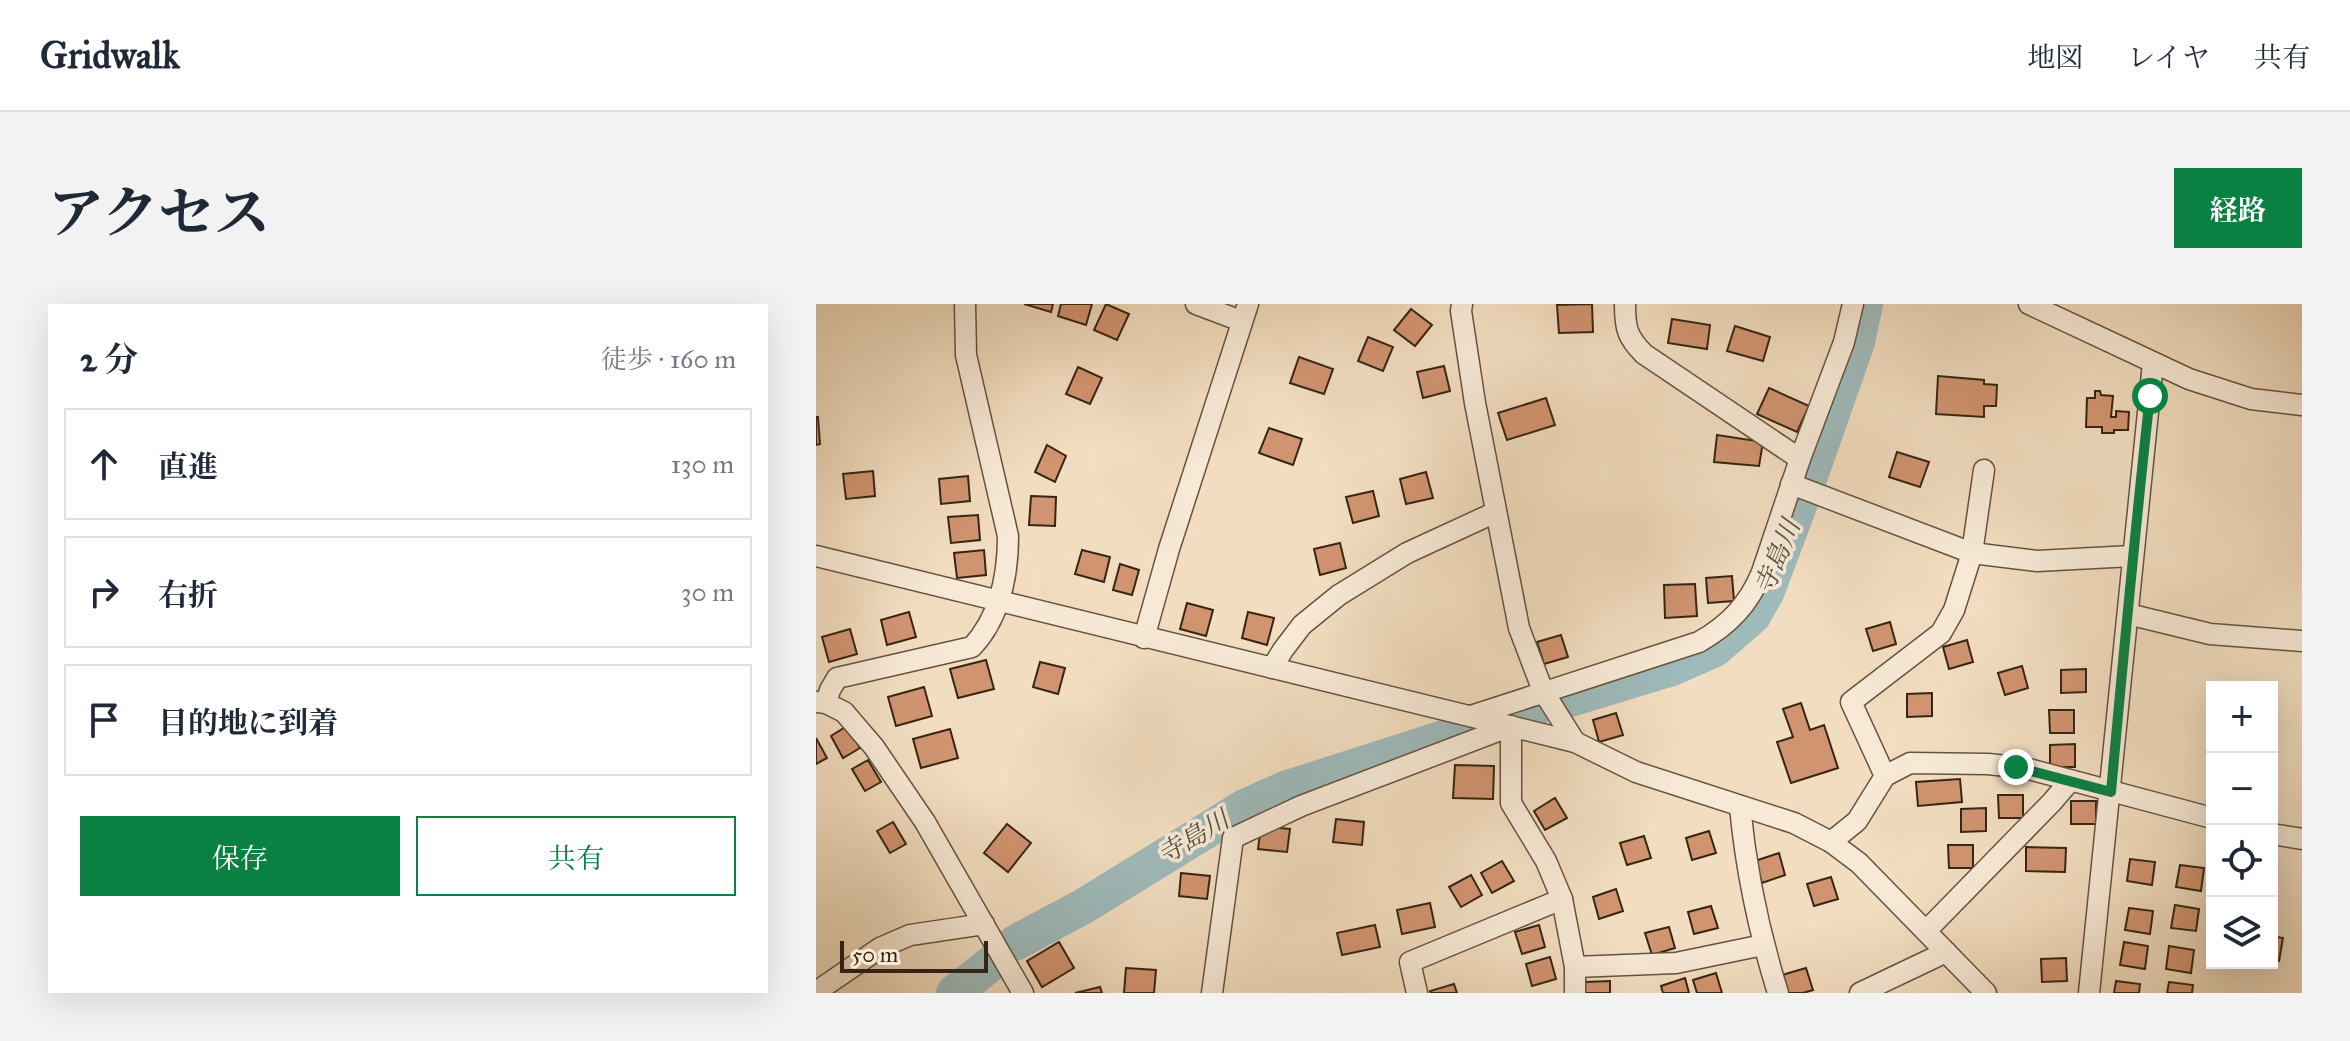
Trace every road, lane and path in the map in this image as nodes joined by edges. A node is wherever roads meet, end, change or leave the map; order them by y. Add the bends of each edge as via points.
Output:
1 (965, 304) edge
2 (1196, 304) edge
3 (1462, 304) edge
4 (1625, 304) edge
5 (1853, 304) edge
6 (2029, 304) edge
7 (1244, 313) edge
8 (2153, 363) junction
9 (2302, 405) edge
10 (1800, 459) junction
11 (1984, 470) dead end
12 (1799, 487) junction
13 (1496, 512) junction
14 (1972, 553) junction
15 (816, 556) edge
16 (2132, 556) junction
17 (999, 601) junction
18 (2128, 614) junction
19 (1144, 638) junction
20 (2302, 641) edge
21 (1272, 668) junction
22 (1543, 691) junction
23 (821, 702) edge
24 (1471, 716) junction
25 (1511, 726) junction
26 (1575, 742) junction
27 (1885, 776) junction
28 (2070, 781) junction
29 (2111, 792) junction
30 (1740, 807) junction
31 (2206, 816) edge
32 (2278, 835) edge
33 (2302, 839) edge
34 (1831, 842) junction
35 (1562, 899) junction
36 (984, 924) junction
37 (1926, 931) junction
38 (1763, 945) junction
39 (1946, 952) junction
40 (1575, 967) junction
41 (816, 992) edge
42 (1023, 993) edge
43 (1212, 993) edge
44 (1417, 993) edge
45 (1575, 993) edge
46 (1778, 993) edge
47 (1860, 993) edge
48 (1986, 993) edge
49 (2089, 993) edge

1 - 17 street via 966,355 1008,536
2 - 7 street
3 - 13 street
4 - 10 street via 1631,340 1644,354
5 - 10 street
6 - 8 street
7 - 19 street
8 - 9 street via 2251,399
8 - 16 street
10 - 12 street
11 - 14 street
12 - 14 street
12 - 22 street via 1756,588 1729,622 1699,642
13 - 21 street via 1407,553 1339,595 1302,625
13 - 22 street via 1519,628
14 - 16 street via 2037,561
14 - 27 street via 1941,633 1851,702
15 - 17 street
16 - 18 street
17 - 19 street
17 - 23 street via 986,632 972,647 837,678
18 - 20 street via 2210,634
18 - 29 street
19 - 21 street
21 - 24 street
22 - 24 street
22 - 26 street
23 - 36 street via 844,712 874,747
24 - 25 street
25 - 26 street
25 - 35 street via 1511,803
25 - 43 street via 1301,806 1233,838
26 - 30 street via 1636,772
27 - 28 street via 1910,763 1988,764
27 - 34 street via 1857,821
28 - 29 street
28 - 37 street
29 - 31 street
29 - 49 street
30 - 34 street via 1794,823
30 - 38 street
32 - 33 street
34 - 37 street
35 - 40 street
35 - 44 street via 1410,962
36 - 41 street via 910,935 880,948
36 - 42 street
37 - 39 street
38 - 40 street via 1676,963
38 - 46 street
39 - 47 street
39 - 48 street
40 - 45 street

